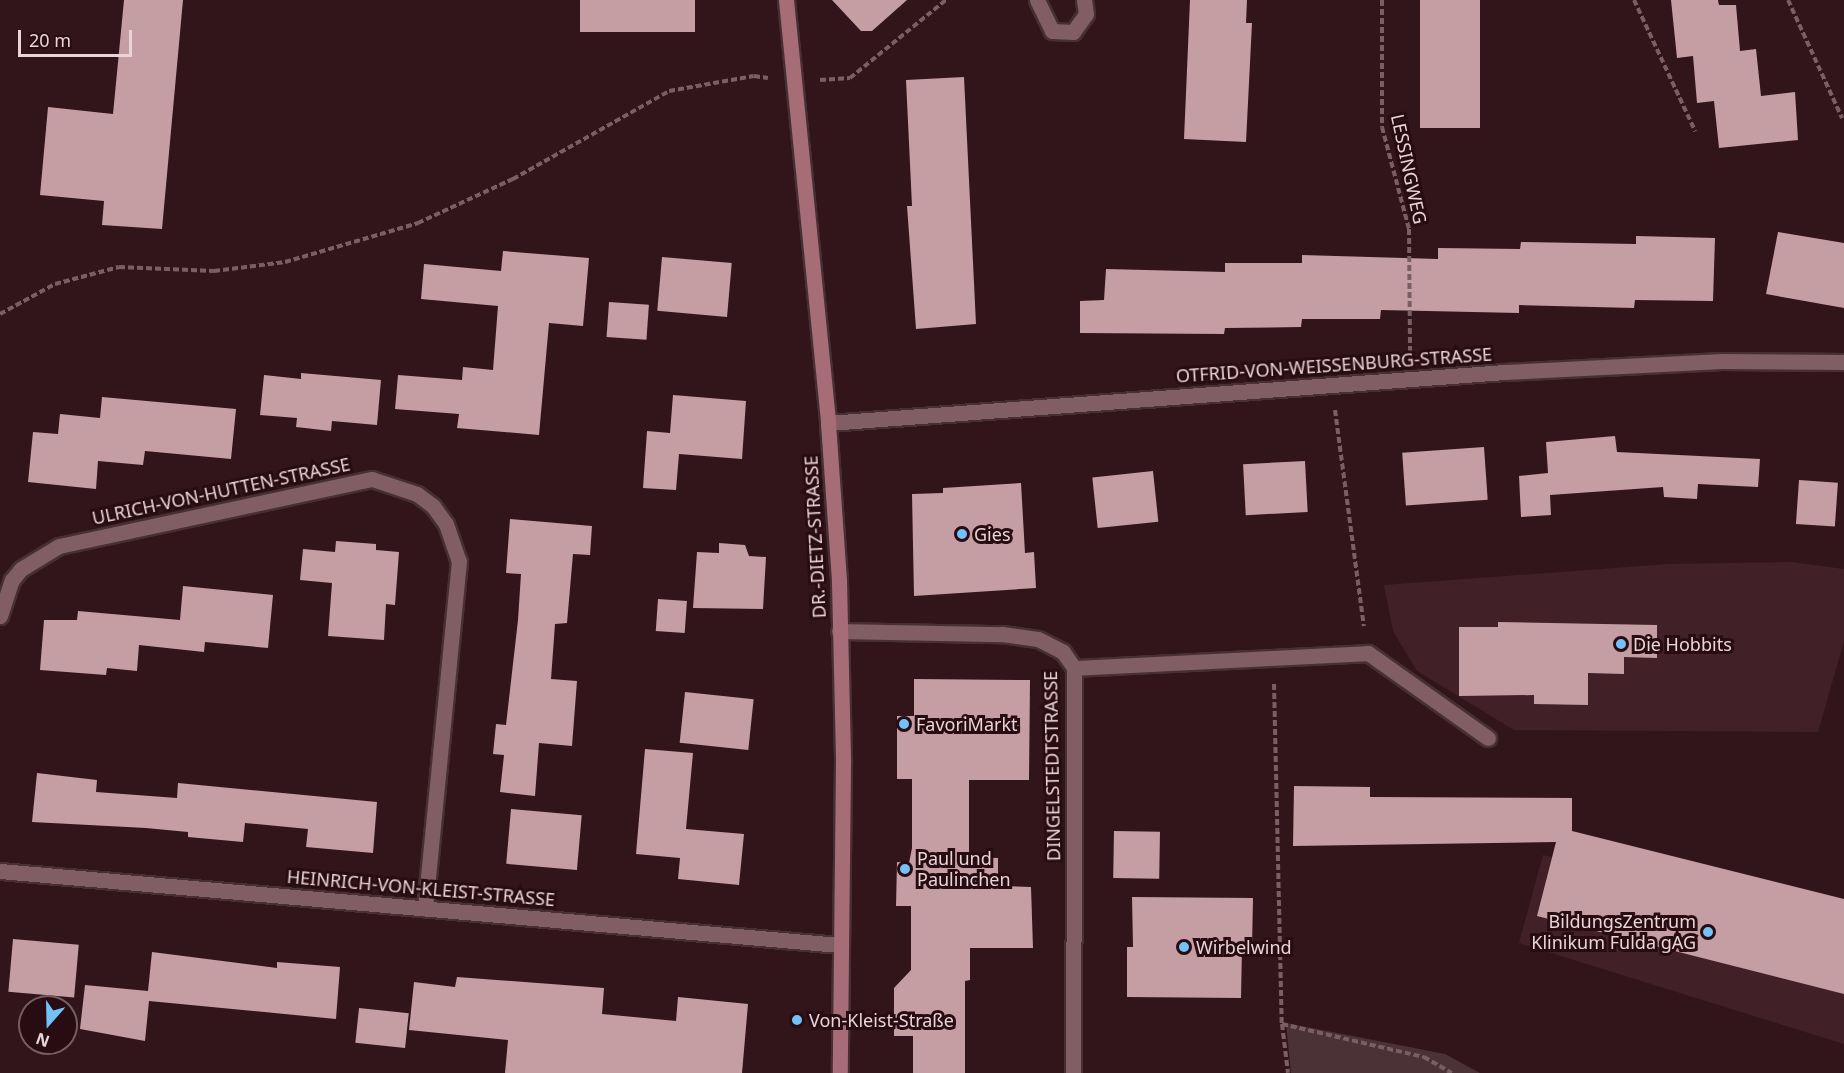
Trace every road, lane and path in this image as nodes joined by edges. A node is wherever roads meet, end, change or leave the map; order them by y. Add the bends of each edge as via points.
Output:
1 (786, 0) edge
2 (946, 0) edge
3 (1037, 0) edge
4 (1084, 0) edge
5 (1382, 0) edge
6 (1634, 0) edge
7 (1788, 0) edge
8 (795, 82) junction
9 (1842, 118) dead end
10 (1695, 131) dead end
11 (0, 314) edge
12 (1844, 362) edge
13 (1413, 380) junction
14 (1331, 384) junction
15 (828, 423) junction
16 (0, 616) edge
17 (839, 631) junction
18 (1368, 654) junction
19 (1274, 656) junction
20 (1074, 668) junction
21 (1488, 738) dead end
22 (0, 871) edge
23 (425, 908) junction
24 (839, 945) junction
25 (1282, 1024) junction
26 (840, 1073) edge
27 (1073, 1073) edge
28 (1288, 1073) edge
29 (1452, 1073) edge

1 - 8 main road, DR.-DIETZ-STRASSE
2 - 8 path via 850,78
3 - 4 street via 1052,31 1073,32 1086,14
5 - 13 path, LESSINGWEG via 1382,127 1409,229 1408,334
6 - 10 path
7 - 9 path
8 - 11 path via 754,76 669,91 513,179 407,226 285,262 214,271 118,267 55,284
8 - 15 main road, DR.-DIETZ-STRASSE
12 - 13 street, OTFRID-VON-WEISSENBURG-STRASSE via 1710,361
13 - 14 street, OTFRID-VON-WEISSENBURG-STRASSE
14 - 15 street, OTFRID-VON-WEISSENBURG-STRASSE
14 - 18 path
15 - 17 main road, DR.-DIETZ-STRASSE
16 - 23 street, ULRICH-VON-HUTTEN-STRASSE via 12,580 21,569 59,546 372,479 417,494 433,506 446,524 459,561
17 - 20 street, DINGELSTEDTSTRASSE via 1002,634 1038,639 1063,652
17 - 24 main road, DR.-DIETZ-STRASSE via 843,763
18 - 19 street
18 - 21 street
19 - 20 street
19 - 25 path
20 - 27 street, DINGELSTEDTSTRASSE
22 - 23 street, HEINRICH-VON-KLEIST-STRASSE
23 - 24 street, HEINRICH-VON-KLEIST-STRASSE
24 - 26 main road, DR.-DIETZ-STRASSE
25 - 28 path
25 - 29 path via 1424,1058

